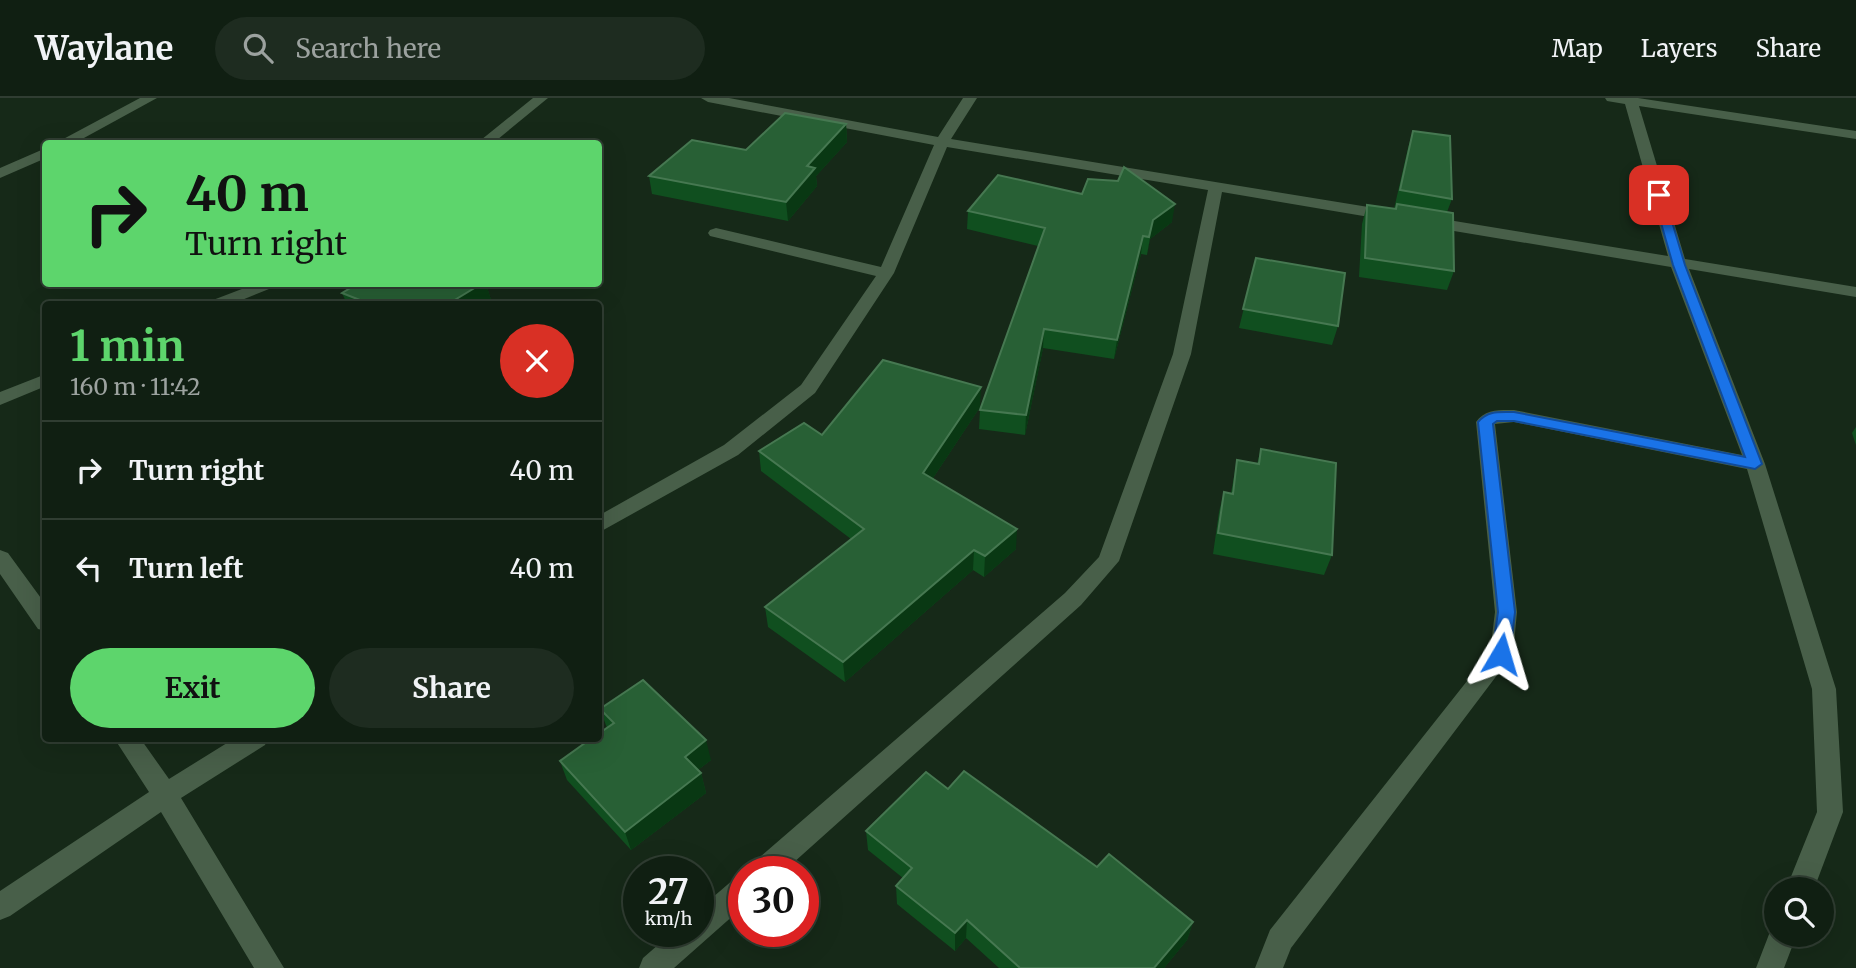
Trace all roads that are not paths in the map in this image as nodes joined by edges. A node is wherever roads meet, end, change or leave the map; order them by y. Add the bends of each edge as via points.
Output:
1 (150, 98) edge
2 (541, 98) edge
3 (708, 98) edge
4 (970, 98) edge
5 (1622, 100) edge
6 (1856, 135) edge
7 (69, 140) edge
8 (488, 140) edge
9 (942, 142) junction
10 (42, 154) edge
11 (0, 174) edge
12 (1216, 186) junction
13 (716, 233) dead end
14 (1679, 265) junction
15 (886, 273) junction
16 (261, 287) edge
17 (1856, 292) edge
18 (226, 301) edge
19 (42, 381) edge
20 (0, 399) edge
21 (1755, 464) junction
22 (602, 524) edge
23 (0, 558) edge
24 (42, 617) edge
25 (129, 742) edge
26 (250, 742) edge
27 (165, 795) junction
28 (781, 856) edge
29 (1805, 877) edge
30 (728, 902) edge
31 (0, 907) edge
32 (714, 915) edge
33 (677, 947) edge
34 (1778, 947) edge
35 (270, 968) edge
36 (653, 968) edge
37 (1269, 968) edge
38 (1770, 968) edge

1 - 7 street
2 - 8 street
3 - 9 street
4 - 9 street
5 - 6 street
5 - 14 street
9 - 12 street
9 - 15 street
10 - 11 street
12 - 14 street
12 - 28 street via 1182,354 1108,561 1073,599
13 - 15 street
14 - 17 street
14 - 21 street
15 - 22 street via 808,389 731,450
16 - 18 street
19 - 20 street
21 - 29 street via 1824,689 1830,812
21 - 37 street via 1514,416 1494,416 1485,422 1506,612 1501,654 1280,940
23 - 24 street
25 - 27 street
26 - 27 street
27 - 31 street
27 - 35 street
30 - 32 street
33 - 36 street
34 - 38 street

